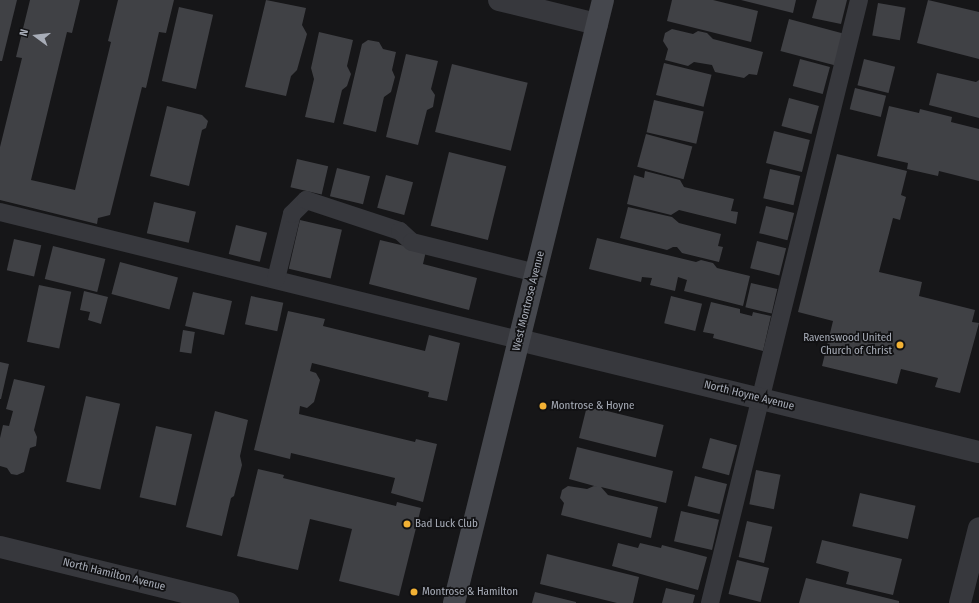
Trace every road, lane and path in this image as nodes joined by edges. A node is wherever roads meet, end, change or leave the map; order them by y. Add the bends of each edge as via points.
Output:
1 (499, 0) edge
2 (603, 0) edge
3 (859, 0) edge
4 (597, 24) junction
5 (0, 212) edge
6 (536, 273) junction
7 (276, 279) junction
8 (519, 340) junction
9 (761, 399) junction
10 (979, 452) edge
11 (979, 528) edge
12 (0, 547) edge
13 (200, 600) edge
14 (228, 603) edge
15 (454, 603) edge
16 (710, 603) edge
17 (960, 603) edge

1 - 4 street
2 - 4 main road, West Montrose Avenue
3 - 9 lane
4 - 6 main road, West Montrose Avenue
5 - 7 lane
6 - 7 lane via 412,242 400,231 306,200 292,214
6 - 8 main road, West Montrose Avenue
7 - 8 lane
8 - 9 street, North Hoyne Avenue
8 - 15 main road, West Montrose Avenue
9 - 10 street, North Hoyne Avenue
9 - 16 lane
11 - 17 street
12 - 13 street, North Hamilton Avenue
13 - 14 street, North Hamilton Avenue

